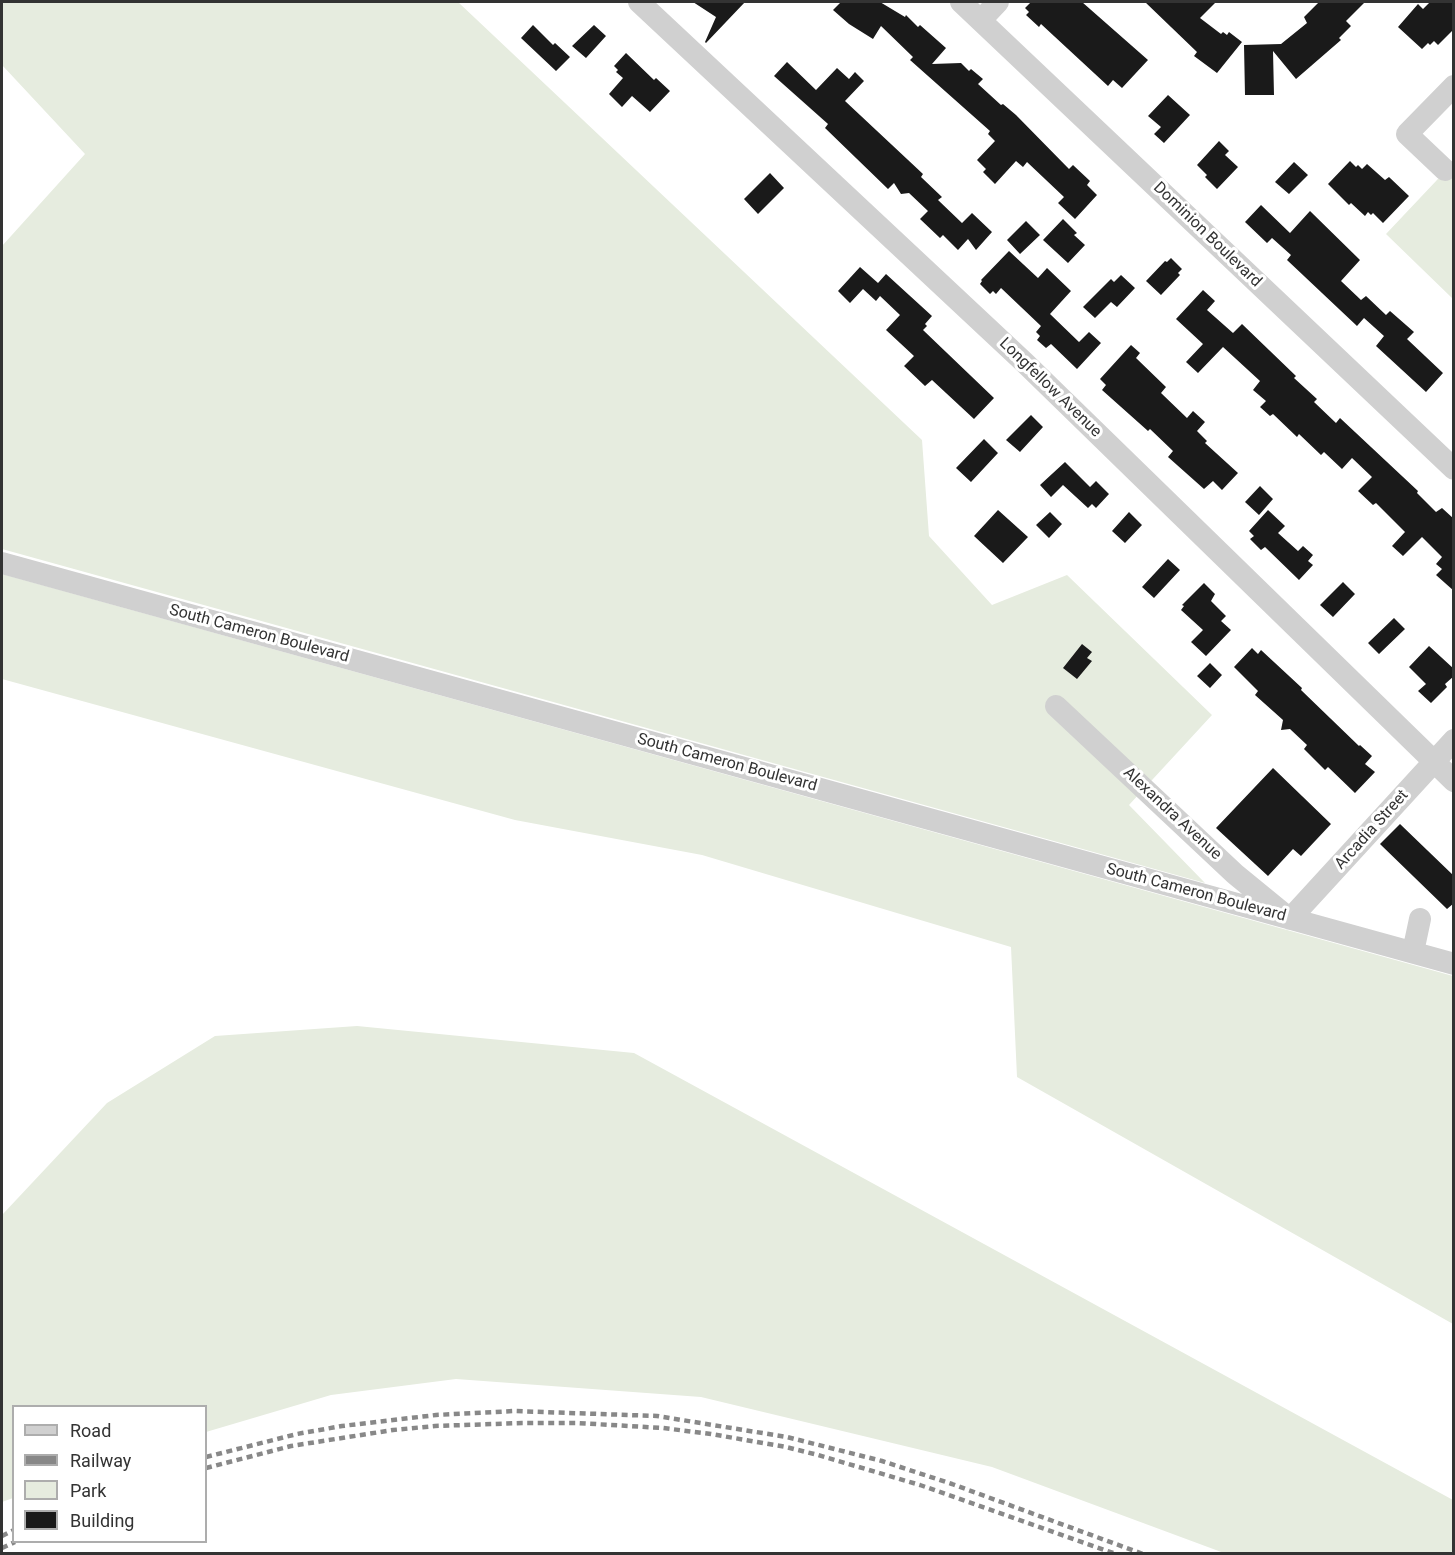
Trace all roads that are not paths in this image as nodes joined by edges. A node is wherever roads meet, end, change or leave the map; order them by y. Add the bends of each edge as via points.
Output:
1 (639, 2) edge
2 (961, 2) edge
3 (998, 2) edge
4 (981, 20) junction
5 (1454, 86) edge
6 (1445, 170) dead end
7 (1454, 469) edge
8 (2, 563) edge
9 (1056, 706) dead end
10 (1454, 740) edge
11 (1433, 762) junction
12 (1454, 781) edge
13 (1290, 919) junction
14 (1420, 919) dead end
15 (1413, 952) junction
16 (1454, 964) edge

1 - 11 street, Longfellow Avenue via 1025,363
2 - 4 street, Dominion Boulevard
3 - 4 street
4 - 7 street, Dominion Boulevard
5 - 6 street via 1407,134
8 - 13 street, South Cameron Boulevard
9 - 13 street, Alexandra Avenue via 1235,873
10 - 11 street, Arcadia Street
11 - 12 street, Longfellow Avenue
11 - 13 street, Arcadia Street via 1356,860
13 - 15 street, South Cameron Boulevard
14 - 15 street
15 - 16 street, South Cameron Boulevard

